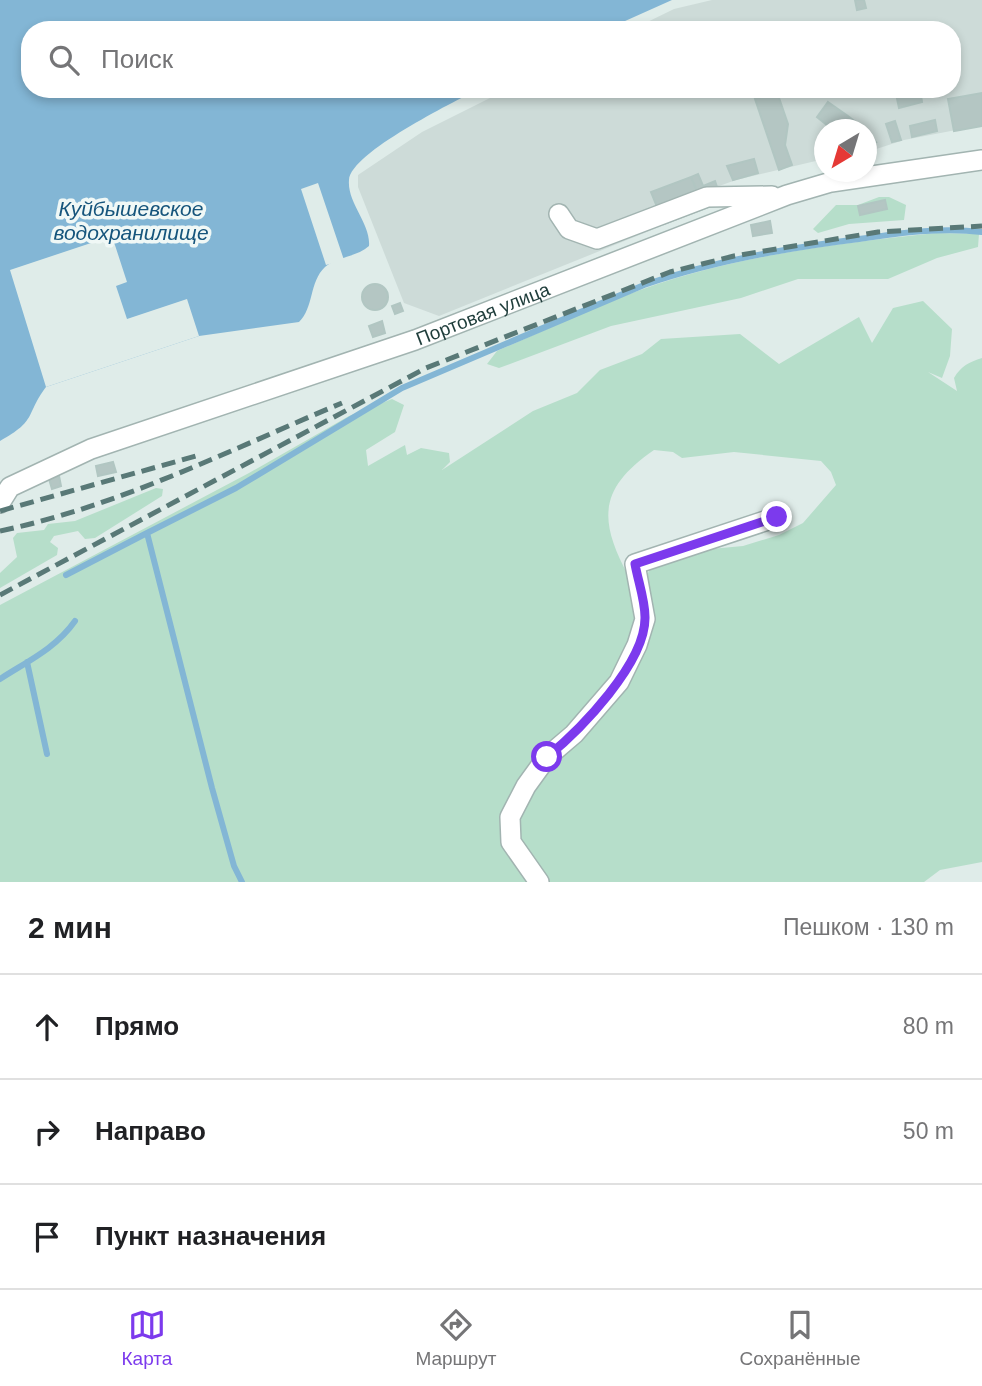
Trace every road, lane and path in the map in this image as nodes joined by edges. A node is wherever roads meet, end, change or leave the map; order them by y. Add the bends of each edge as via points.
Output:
1 (982, 160) edge
2 (787, 195) junction
3 (559, 214) dead end
4 (0, 503) edge
5 (777, 517) dead end
6 (539, 882) edge

1 - 2 street, Портовая улица via 831,182
2 - 3 street via 707,197 597,239 569,229
2 - 4 street, Портовая улица via 415,340 92,449 10,487
5 - 6 street via 635,564 645,619 619,682 574,734 547,757 510,817 511,842

